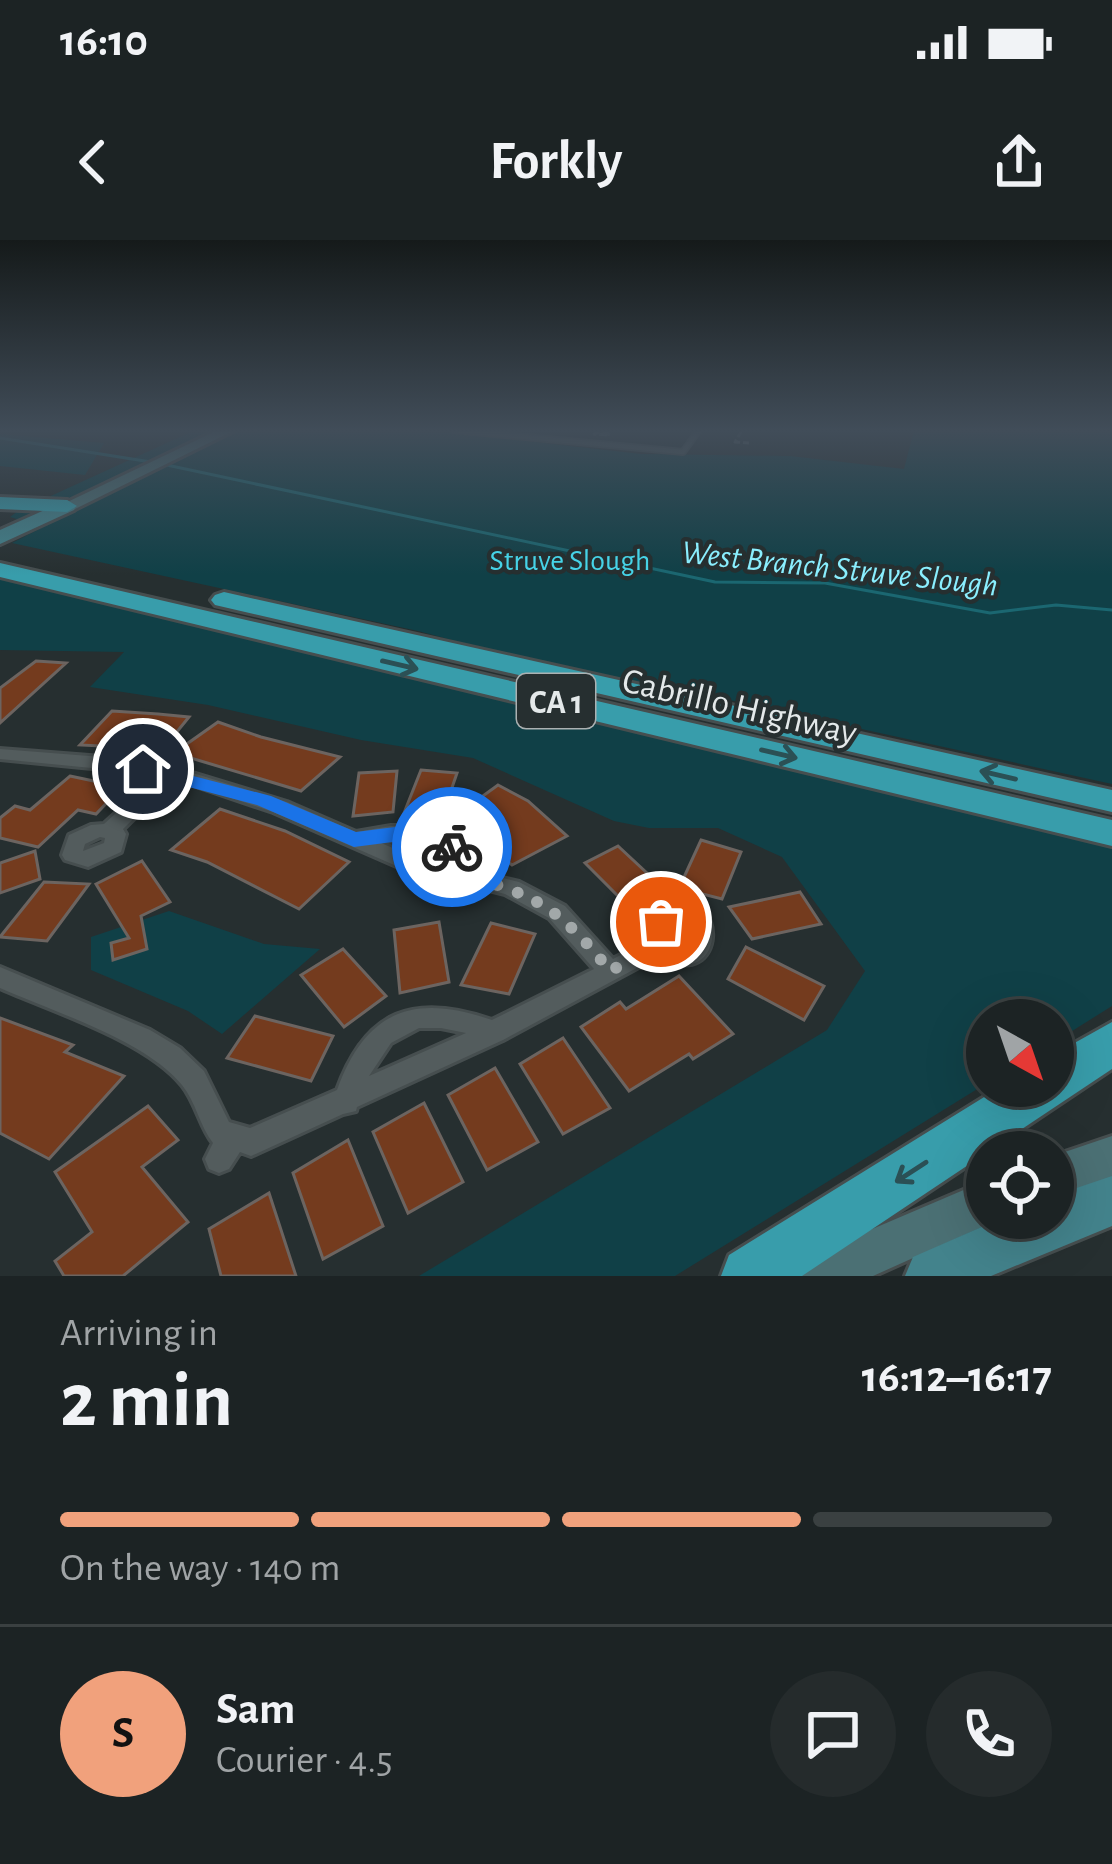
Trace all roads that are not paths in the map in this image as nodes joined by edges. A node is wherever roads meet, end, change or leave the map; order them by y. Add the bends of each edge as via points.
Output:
1 (124, 478) edge
2 (0, 502) edge
3 (67, 506) junction
4 (0, 538) edge
5 (11, 538) edge
6 (0, 570) edge
7 (0, 754) edge
8 (169, 774) junction
9 (1112, 801) edge
10 (109, 830) dead end
11 (1112, 833) edge
12 (354, 840) junction
13 (466, 876) junction
14 (662, 944) dead end
15 (610, 971) junction
16 (0, 977) edge
17 (494, 1032) junction
18 (1112, 1043) edge
19 (1074, 1067) edge
20 (346, 1102) junction
21 (1012, 1107) edge
22 (1112, 1157) edge
23 (1086, 1201) edge
24 (966, 1211) edge
25 (750, 1276) edge
26 (819, 1276) edge
27 (932, 1276) edge

1 - 3 street
2 - 3 highway
3 - 5 main road
4 - 5 main road
9 -> 5 highway, Cabrillo Highway / CA 1
6 -> 11 highway, Cabrillo Highway / CA 1
7 - 8 street
8 - 10 street
8 - 12 street via 264,800
12 - 13 street
12 - 13 street via 429,834 450,845
13 - 15 street via 543,903
14 - 15 street
15 - 17 street
16 - 20 street via 171,1056 195,1080 225,1149
17 - 20 street
17 - 20 street via 449,1016 400,1022 362,1053
18 - 19 highway
21 -> 25 highway
22 - 23 street
23 - 27 main road
24 - 26 street

